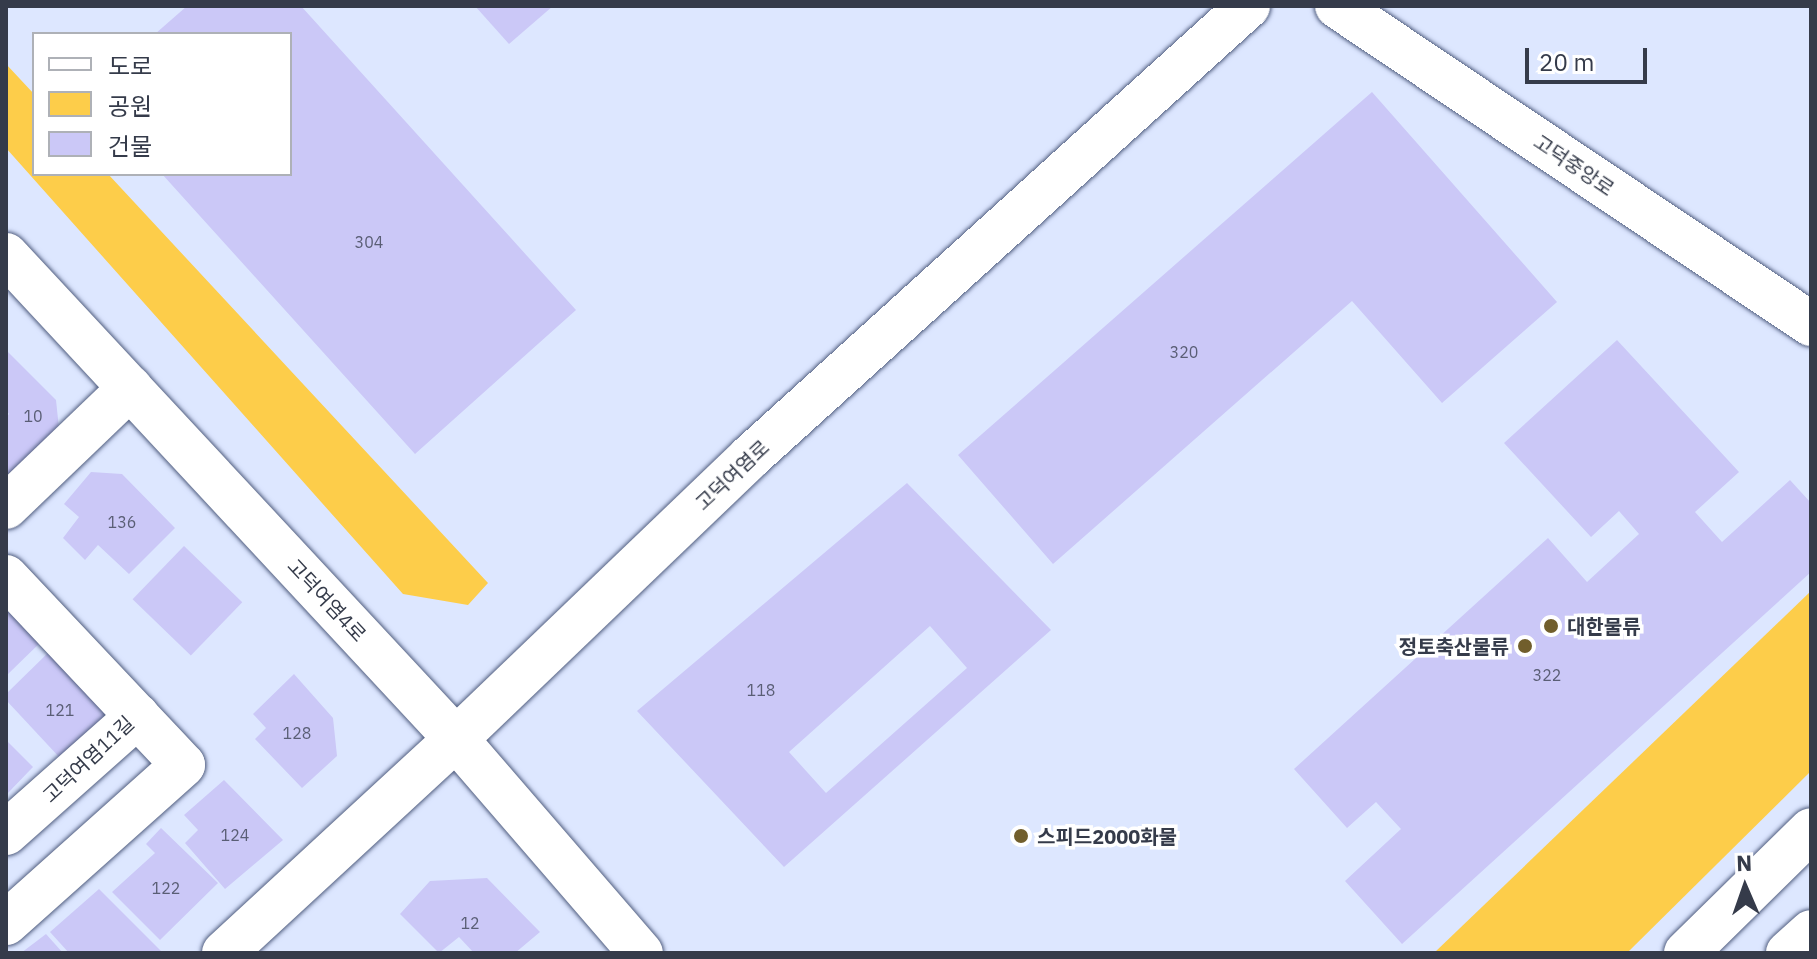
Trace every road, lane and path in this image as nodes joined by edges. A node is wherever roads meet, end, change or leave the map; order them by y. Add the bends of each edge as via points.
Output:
1 (1248, 6) edge
2 (1337, 6) edge
3 (6, 255) edge
4 (1811, 324) edge
5 (130, 388) junction
6 (6, 507) edge
7 (6, 577) edge
8 (138, 716) junction
9 (456, 739) junction
10 (1811, 830) edge
11 (6, 833) edge
12 (6, 923) edge
13 (1811, 932) edge
14 (224, 953) edge
15 (641, 953) edge
16 (1686, 953) edge
17 (1788, 953) edge

1 - 9 street, 고덕여염로 via 750,457
2 - 4 street, 고덕중앙로
3 - 5 street, 고덕여염4로
5 - 6 street
5 - 9 street, 고덕여염4로
7 - 8 street, 고덕여염11길
8 - 11 street, 고덕여염11길
8 - 12 street via 183,765
9 - 14 street, 고덕여염로
9 - 15 street, 고덕여염4로
10 - 16 street
13 - 17 street

